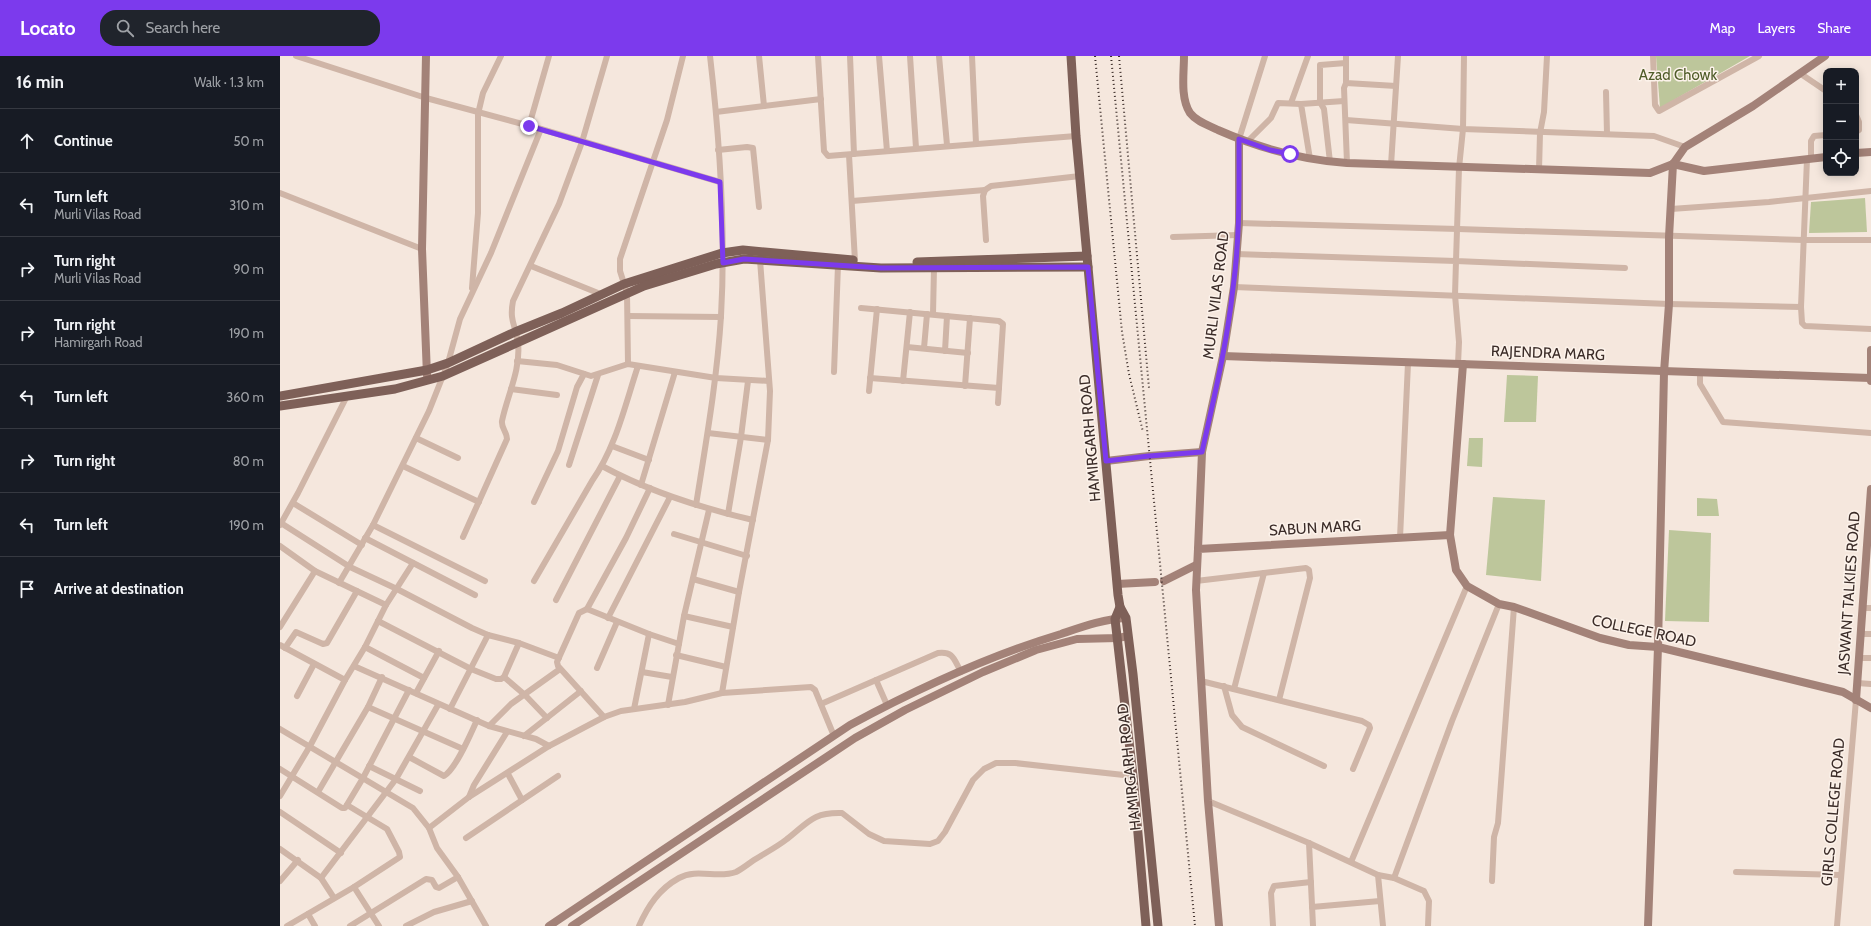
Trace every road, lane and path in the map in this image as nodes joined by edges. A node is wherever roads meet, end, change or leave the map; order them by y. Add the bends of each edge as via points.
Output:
1 (296, 56) edge
2 (426, 56) edge
3 (501, 56) edge
4 (549, 56) edge
5 (607, 56) edge
6 (683, 56) edge
7 (710, 56) edge
8 (759, 56) edge
9 (818, 56) edge
10 (850, 56) edge
11 (879, 56) edge
12 (910, 56) edge
13 (939, 56) edge
14 (972, 56) edge
15 (1071, 56) edge
16 (1184, 56) edge
17 (1265, 56) edge
18 (1308, 56) edge
19 (1346, 56) edge
20 (1398, 56) edge
21 (1464, 56) edge
22 (1547, 56) edge
23 (1653, 56) edge
24 (1759, 56) edge
25 (1825, 56) edge
26 (306, 58) edge
27 (1346, 63) junction
28 (1802, 74) junction
29 (1346, 83) junction
30 (1396, 86) junction
31 (1823, 89) edge
32 (1606, 92) dead end
33 (426, 98) junction
34 (821, 99) junction
35 (1344, 101) junction
36 (1320, 102) junction
37 (1291, 103) junction
38 (1301, 104) junction
39 (764, 106) junction
40 (716, 112) junction
41 (478, 114) junction
42 (1346, 120) junction
43 (1394, 124) junction
44 (529, 126) junction
45 (541, 129) junction
46 (1463, 129) junction
47 (1540, 132) junction
48 (1607, 134) junction
49 (1823, 135) edge
50 (1076, 136) junction
51 (1243, 141) junction
52 (582, 142) junction
53 (976, 143) junction
54 (947, 145) junction
55 (1685, 147) junction
56 (916, 148) junction
57 (718, 150) junction
58 (887, 151) junction
59 (1871, 152) edge
60 (1859, 153) edge
61 (852, 154) junction
62 (1823, 157) edge
63 (1809, 158) junction
64 (1310, 159) junction
65 (652, 162) junction
66 (1330, 162) junction
67 (1347, 163) junction
68 (1673, 164) junction
69 (1391, 165) junction
70 (1459, 168) junction
71 (1538, 170) junction
72 (1080, 176) junction
73 (720, 182) junction
74 (985, 190) junction
75 (1871, 191) edge
76 (280, 193) edge
77 (1807, 199) junction
78 (852, 201) junction
79 (759, 207) dead end
80 (1671, 209) junction
81 (1239, 223) junction
82 (1458, 229) junction
83 (1238, 235) junction
84 (1669, 237) junction
85 (1172, 238) dead end
86 (986, 240) dead end
87 (1804, 240) junction
88 (1871, 240) edge
89 (422, 249) junction
90 (722, 253) junction
91 (1236, 254) junction
92 (1087, 256) junction
93 (760, 260) junction
94 (855, 260) junction
95 (1456, 261) junction
96 (723, 263) junction
97 (838, 265) junction
98 (531, 266) junction
99 (1088, 267) junction
100 (934, 268) junction
101 (1625, 268) dead end
102 (624, 284) junction
103 (1234, 287) junction
104 (472, 292) junction
105 (627, 293) junction
106 (602, 294) junction
107 (1455, 295) junction
108 (613, 300) junction
109 (1669, 304) junction
110 (1801, 307) junction
111 (861, 308) dead end
112 (876, 309) junction
113 (910, 312) junction
114 (930, 314) junction
115 (628, 316) junction
116 (947, 316) junction
117 (721, 317) junction
118 (970, 318) junction
119 (1871, 329) edge
120 (515, 332) junction
121 (518, 343) junction
122 (907, 347) junction
123 (924, 348) junction
124 (1871, 350) edge
125 (945, 351) junction
126 (968, 353) junction
127 (1224, 356) junction
128 (517, 361) junction
129 (1408, 362) junction
130 (448, 363) junction
131 (628, 364) junction
132 (1460, 364) junction
133 (638, 366) junction
134 (427, 370) junction
135 (675, 372) junction
136 (834, 372) dead end
137 (1664, 372) junction
138 (1700, 373) junction
139 (584, 374) junction
140 (598, 375) junction
141 (443, 376) junction
142 (716, 378) junction
143 (870, 378) junction
144 (1871, 379) edge
145 (427, 380) junction
146 (748, 381) junction
147 (769, 381) junction
148 (903, 381) junction
149 (964, 386) junction
150 (999, 388) junction
151 (511, 389) junction
152 (868, 391) dead end
153 (557, 395) dead end
154 (280, 396) edge
155 (348, 396) junction
156 (998, 403) dead end
157 (280, 406) edge
158 (708, 433) junction
159 (1871, 433) edge
160 (741, 437) junction
161 (416, 438) junction
162 (768, 440) junction
163 (612, 446) junction
164 (1202, 452) junction
165 (458, 458) dead end
166 (649, 460) junction
167 (1106, 461) junction
168 (569, 465) dead end
169 (403, 466) junction
170 (602, 466) junction
171 (620, 476) junction
172 (641, 485) junction
173 (650, 488) junction
174 (1871, 489) edge
175 (670, 497) junction
176 (479, 502) junction
177 (534, 502) dead end
178 (293, 503) junction
179 (696, 505) junction
180 (1870, 508) edge
181 (709, 510) junction
182 (728, 514) junction
183 (753, 520) junction
184 (281, 524) edge
185 (373, 525) junction
186 (674, 534) dead end
187 (1450, 534) junction
188 (1869, 534) edge
189 (463, 537) dead end
190 (366, 538) junction
191 (1400, 538) junction
192 (702, 542) junction
193 (362, 545) junction
194 (280, 546) edge
195 (1198, 549) junction
196 (747, 556) junction
197 (1868, 559) edge
198 (413, 562) junction
199 (1196, 565) junction
200 (350, 567) junction
201 (315, 571) junction
202 (1264, 573) junction
203 (693, 579) junction
204 (485, 581) dead end
205 (1164, 581) dead end
206 (1196, 581) junction
207 (534, 582) dead end
208 (1155, 582) dead end
209 (340, 583) junction
210 (1868, 583) edge
211 (1117, 584) junction
212 (1467, 586) junction
213 (397, 589) junction
214 (357, 591) junction
215 (739, 592) junction
216 (475, 595) dead end
217 (556, 600) dead end
218 (1499, 604) junction
219 (386, 605) junction
220 (1120, 606) junction
221 (1514, 607) junction
222 (1862, 608) junction
223 (1871, 608) edge
224 (587, 610) junction
225 (684, 616) junction
226 (608, 618) junction
227 (1126, 618) junction
228 (1115, 619) junction
229 (378, 621) junction
230 (618, 622) junction
231 (280, 627) edge
232 (733, 627) junction
233 (648, 634) junction
234 (1860, 634) junction
235 (1871, 634) edge
236 (488, 635) junction
237 (1128, 636) junction
238 (1118, 638) junction
239 (519, 643) junction
240 (679, 644) junction
241 (283, 646) edge
242 (365, 647) junction
243 (1658, 647) junction
244 (439, 651) junction
245 (676, 654) junction
246 (559, 658) junction
247 (1859, 658) junction
248 (1871, 658) edge
249 (314, 664) junction
250 (354, 666) junction
251 (726, 667) junction
252 (560, 668) junction
253 (597, 668) dead end
254 (471, 669) junction
255 (642, 672) junction
256 (961, 672) junction
257 (382, 677) junction
258 (504, 677) junction
259 (672, 677) junction
260 (424, 678) junction
261 (345, 680) junction
262 (876, 680) junction
263 (1201, 681) junction
264 (1857, 684) junction
265 (1871, 684) edge
266 (1224, 686) junction
267 (1234, 689) junction
268 (409, 690) junction
269 (581, 691) junction
270 (416, 693) junction
271 (722, 693) junction
272 (526, 695) junction
273 (297, 696) dead end
274 (1280, 700) junction
275 (1856, 700) junction
276 (821, 704) junction
277 (438, 705) junction
278 (668, 705) junction
279 (887, 706) junction
280 (368, 707) junction
281 (1871, 708) edge
282 (450, 709) junction
283 (634, 709) junction
284 (604, 716) junction
285 (547, 718) junction
286 (394, 719) junction
287 (477, 720) junction
288 (489, 726) junction
289 (280, 729) edge
290 (424, 731) junction
291 (507, 732) junction
292 (524, 736) junction
293 (834, 736) junction
294 (310, 746) junction
295 (549, 746) junction
296 (463, 749) junction
297 (409, 757) junction
298 (337, 762) junction
299 (369, 766) junction
300 (1324, 766) dead end
301 (280, 769) edge
302 (1352, 769) dead end
303 (508, 774) junction
304 (293, 776) junction
305 (558, 776) dead end
306 (1133, 776) junction
307 (363, 778) junction
308 (396, 779) junction
309 (420, 791) dead end
310 (318, 792) junction
311 (386, 792) junction
312 (280, 796) edge
313 (469, 797) junction
314 (522, 800) junction
315 (1208, 801) junction
316 (347, 805) junction
317 (280, 812) edge
318 (368, 817) junction
319 (429, 828) junction
320 (466, 838) dead end
321 (1309, 843) junction
322 (280, 849) edge
323 (340, 853) junction
324 (298, 860) junction
325 (1351, 862) junction
326 (1736, 872) dead end
327 (1378, 875) junction
328 (1841, 875) junction
329 (458, 877) junction
330 (320, 878) junction
331 (1394, 878) junction
332 (280, 881) edge
333 (1492, 881) dead end
334 (1311, 882) junction
335 (354, 887) junction
336 (334, 898) junction
337 (472, 901) junction
338 (1380, 901) junction
339 (1312, 907) junction
340 (308, 914) junction
341 (370, 914) junction
342 (287, 926) edge
343 (315, 926) edge
344 (350, 926) edge
345 (379, 926) edge
346 (406, 926) edge
347 (486, 926) edge
348 (549, 926) edge
349 (572, 926) edge
350 (639, 926) edge
351 (1146, 926) edge
352 (1158, 926) edge
353 (1219, 926) edge
354 (1274, 926) edge
355 (1313, 926) edge
356 (1383, 926) edge
357 (1428, 926) edge
358 (1648, 926) edge
359 (1837, 926) edge

1 - 26 street
2 - 33 street
3 - 41 street via 483,93
4 - 44 street
5 - 52 street
6 - 65 street via 667,120
7 - 40 street
8 - 39 street
9 - 34 street
10 - 61 street
11 - 58 street
12 - 56 street
13 - 54 street
14 - 53 street
15 - 50 main road, HAMIRGARH ROAD
16 - 51 street via 1185,103 1190,113 1196,120
17 - 51 street
18 - 37 street
19 - 27 street
20 - 30 street
21 - 46 street
22 - 47 street via 1544,112
23 - 24 street via 1655,105 1659,111
25 - 28 street
26 - 33 street
27 - 29 street
27 - 36 street via 1320,65
28 - 31 street
28 - 55 street
29 - 30 street
29 - 35 street
30 - 43 street
32 - 48 street
33 - 41 street
33 - 89 street
34 - 39 street
34 - 61 street via 824,151 828,156
35 - 36 street
35 - 42 street
36 - 38 street
36 - 66 street via 1324,109
37 - 38 street
37 - 51 street via 1278,103 1271,118
38 - 64 street
39 - 40 street
40 - 57 street
41 - 44 street
41 - 104 street via 478,213
42 - 43 street
42 - 67 street
43 - 46 street
43 - 69 street
44 - 45 street
45 - 52 street
45 - 104 street via 491,253
46 - 47 street
46 - 70 street
47 - 48 street
47 - 71 street
48 - 55 street via 1654,136
49 - 63 street via 1814,136
50 - 53 street
50 - 72 main road, HAMIRGARH ROAD
51 - 64 street
51 - 81 street, MURLI VILAS ROAD
52 - 65 street
52 - 98 street via 559,204
53 - 54 street
54 - 56 street
55 - 68 street
56 - 58 street
57 - 73 street
57 - 79 street via 747,146 753,148
58 - 61 street
59 - 60 street
61 - 78 street
62 - 63 street
63 - 68 street via 1704,171
63 - 77 street
64 - 66 street
65 - 73 street
65 - 102 street via 620,259 620,272
66 - 67 street
67 - 69 street
68 - 71 street via 1650,173
68 - 80 street
69 - 70 street
70 - 71 street
70 - 82 street
72 - 74 street via 991,186
72 - 92 main road, HAMIRGARH ROAD
73 - 90 street
74 - 78 street
74 - 86 street via 983,196
75 - 77 street
76 - 89 street
77 - 80 street
77 - 87 street
78 - 94 street
80 - 84 street
81 - 82 street
81 - 83 street, MURLI VILAS ROAD
82 - 84 street
82 - 95 street
83 - 85 street
83 - 91 street, MURLI VILAS ROAD
84 - 87 street
84 - 109 street
87 - 88 street
87 - 110 street
89 - 134 street
90 - 94 main road via 743,250 784,252
90 - 96 street
90 - 102 main road
91 - 95 street
91 - 103 street, MURLI VILAS ROAD
92 - 94 main road via 880,264
92 - 99 main road, HAMIRGARH ROAD
93 - 96 main road via 744,259
93 - 97 main road
93 - 147 street via 765,300
95 - 101 street
95 - 107 street
96 - 105 main road
96 - 117 street
97 - 100 main road
97 - 136 street
98 - 106 street
98 - 120 street via 513,301 511,312
99 - 100 main road
99 - 167 main road, HAMIRGARH ROAD
100 - 114 street
102 - 105 street
102 - 106 main road
103 - 107 street
103 - 127 street, MURLI VILAS ROAD
104 - 130 street via 460,319
105 - 108 main road
105 - 115 street
106 - 108 street
106 - 120 main road
107 - 109 street
107 - 132 street
108 - 121 main road
109 - 110 street
109 - 137 street
110 - 119 street via 1802,323 1805,326
111 - 112 street
112 - 113 street
112 - 143 street
113 - 114 street
113 - 122 street
114 - 116 street
114 - 123 street
115 - 117 street
115 - 131 street
116 - 118 street
116 - 125 street
117 - 142 street
118 - 126 street
118 - 150 street via 999,321 1004,324
120 - 121 street
120 - 130 main road
121 - 128 street
121 - 141 main road
122 - 123 street
122 - 148 street
123 - 125 street
124 - 144 street
125 - 126 street
126 - 149 street
127 - 129 street, RAJENDRA MARG
127 - 164 street, MURLI VILAS ROAD
128 - 139 street via 557,366
128 - 151 street
129 - 132 street, RAJENDRA MARG
129 - 191 street
130 - 134 main road
130 - 141 street
131 - 133 street
131 - 140 street
132 - 137 street, RAJENDRA MARG
132 - 187 street, COLLEGE ROAD
133 - 135 street
133 - 163 street
134 - 145 street
134 - 154 main road
135 - 142 street
135 - 166 street
137 - 138 street, RAJENDRA MARG
137 - 243 street
138 - 144 street, RAJENDRA MARG
138 - 159 street via 1700,384 1723,422
139 - 140 street
139 - 177 street via 577,388 558,451
140 - 168 street
141 - 145 main road
141 - 161 street
142 - 146 street
142 - 158 street
143 - 148 street
143 - 152 street
145 - 155 main road via 395,389
146 - 147 street
146 - 160 street
147 - 162 street
148 - 149 street
149 - 150 street
150 - 156 street
151 - 153 street
151 - 176 street via 502,421 507,436 506,444
155 - 157 main road
155 - 178 street
158 - 160 street
158 - 179 street
160 - 162 street
160 - 182 street
161 - 165 street
161 - 169 street
162 - 183 street
163 - 166 street
163 - 170 street
164 - 167 street
164 - 195 street, MURLI VILAS ROAD
166 - 172 street
167 - 211 main road, HAMIRGARH ROAD
169 - 176 street
169 - 185 street
170 - 171 street
170 - 207 street
171 - 172 street
171 - 217 street
172 - 173 street
173 - 175 street
173 - 224 street
174 - 180 street, JASWANT TALKIES ROAD
175 - 179 street
175 - 226 street
176 - 189 street
178 - 184 street
178 - 193 street
179 - 181 street
180 - 188 street, JASWANT TALKIES ROAD
181 - 182 street
181 - 192 street
182 - 183 street
183 - 196 street
184 - 200 street
185 - 190 street
185 - 204 street
186 - 192 street
187 - 191 street, SABUN MARG
187 - 212 street, COLLEGE ROAD via 1456,570
188 - 197 street, JASWANT TALKIES ROAD
190 - 193 street
190 - 198 street
191 - 195 street, SABUN MARG
192 - 196 street
192 - 203 street
193 - 200 street
194 - 201 street
195 - 199 street
196 - 215 street
197 - 210 street, JASWANT TALKIES ROAD
198 - 213 street
198 - 216 street
199 - 205 street
199 - 206 street
200 - 209 street
200 - 213 street
201 - 209 street
201 - 231 street
202 - 206 street
202 - 267 street
202 - 274 street via 1306,568 1309,570 1310,578
203 - 215 street
203 - 225 street
206 - 263 street
208 - 211 street
209 - 214 street
210 - 222 street, JASWANT TALKIES ROAD
211 - 220 main road, HAMIRGARH ROAD
212 - 218 street, COLLEGE ROAD
212 - 325 street
213 - 219 street
213 - 236 street
214 - 219 street
214 - 241 street via 327,643 323,644 296,632
215 - 232 street
218 - 221 street, COLLEGE ROAD
218 - 331 street
219 - 229 street
220 - 227 main road, HAMIRGARH ROAD
220 - 228 main road, HAMIRGARH ROAD
221 - 243 street, COLLEGE ROAD via 1600,638 1630,645
221 - 333 street
222 - 223 street
222 - 234 street, JASWANT TALKIES ROAD
224 - 226 street
224 - 246 street via 580,613
225 - 232 street
225 - 240 street
226 - 230 street
227 - 228 street
227 - 237 main road, HAMIRGARH ROAD
228 - 238 main road, HAMIRGARH ROAD
228 - 256 street via 1036,642
229 - 242 street
229 - 244 street
230 - 233 street
230 - 253 street
232 - 251 street
233 - 240 street
233 - 255 street
234 - 235 street
234 - 247 street, JASWANT TALKIES ROAD
236 - 239 street
236 - 254 street
237 - 238 street
237 - 352 main road, HAMIRGARH ROAD
238 - 306 main road, HAMIRGARH ROAD
238 - 349 street via 1077,639 1036,650 983,672 905,710 855,738
239 - 246 street
239 - 258 street
240 - 245 street
241 - 249 street
242 - 250 street
242 - 260 street
243 - 275 street, COLLEGE ROAD via 1843,692
243 - 358 street
244 - 254 street
244 - 260 street
245 - 251 street
245 - 259 street
246 - 252 street via 557,662
247 - 248 street
247 - 264 street, JASWANT TALKIES ROAD
249 - 261 street
249 - 273 street
250 - 257 street
250 - 261 street
251 - 271 street
252 - 269 street
252 - 272 street
254 - 258 street via 496,679
254 - 282 street
255 - 259 street
255 - 283 street
256 - 262 street via 947,652 938,653
256 - 279 street
257 - 268 street
257 - 280 street
258 - 272 street
259 - 278 street
260 - 270 street
261 - 294 street
262 - 276 street
262 - 279 street
263 - 266 street
263 - 315 street
264 - 265 street
264 - 275 street, JASWANT TALKIES ROAD
266 - 267 street
266 - 300 street via 1232,715 1242,727
267 - 274 street
268 - 270 street
268 - 286 street
269 - 284 street
269 - 285 street
270 - 277 street
271 - 276 street via 811,686
271 - 278 street
272 - 285 street
272 - 288 street via 511,704
274 - 302 street via 1369,725 1370,728
275 - 281 street, COLLEGE ROAD
275 - 328 street, GIRLS COLLEGE ROAD
276 - 293 street
277 - 282 street
277 - 290 street
278 - 283 street
279 - 293 street
280 - 286 street
280 - 298 street
282 - 287 street
283 - 284 street
284 - 295 street
285 - 292 street
286 - 290 street
286 - 299 street
287 - 288 street
287 - 296 street
288 - 291 street
289 - 294 street
290 - 296 street
290 - 297 street
291 - 292 street
291 - 313 street
292 - 295 street
293 - 348 street
294 - 298 street
294 - 304 street
295 - 303 street
296 - 297 street via 444,776
297 - 308 street
298 - 307 street
298 - 310 street
299 - 307 street
299 - 308 street
301 - 304 street
303 - 313 street
303 - 314 street
304 - 310 street
304 - 312 street
305 - 314 street
306 - 350 street via 996,764 984,769 973,780 945,832 938,841 930,844 884,841 869,834 842,813 823,814 806,822 787,839 736,872 688,874 679,878 657,895
306 - 351 main road, HAMIRGARH ROAD
307 - 311 street
307 - 316 street
308 - 309 street
308 - 311 street
310 - 316 street via 342,808
311 - 318 street
311 - 319 street via 413,808
313 - 319 street
314 - 320 street
315 - 321 street
315 - 353 street
316 - 318 street
317 - 323 street
318 - 323 street
318 - 335 street via 389,832 400,857
319 - 329 street via 437,848
321 - 325 street
321 - 334 street
322 - 324 street
323 - 330 street
324 - 330 street
324 - 332 street
325 - 327 street
326 - 328 street
327 - 331 street
327 - 338 street
328 - 359 street, GIRLS COLLEGE ROAD
329 - 337 street
329 - 341 street via 439,888 432,880 426,879
330 - 336 street
331 - 357 street via 1424,891 1429,901
334 - 339 street
334 - 354 street via 1274,886 1271,893
335 - 336 street
335 - 341 street
336 - 340 street
337 - 346 street via 434,912
337 - 347 street
338 - 339 street
338 - 356 street
339 - 355 street
340 - 342 street
340 - 343 street
341 - 344 street
341 - 345 street

